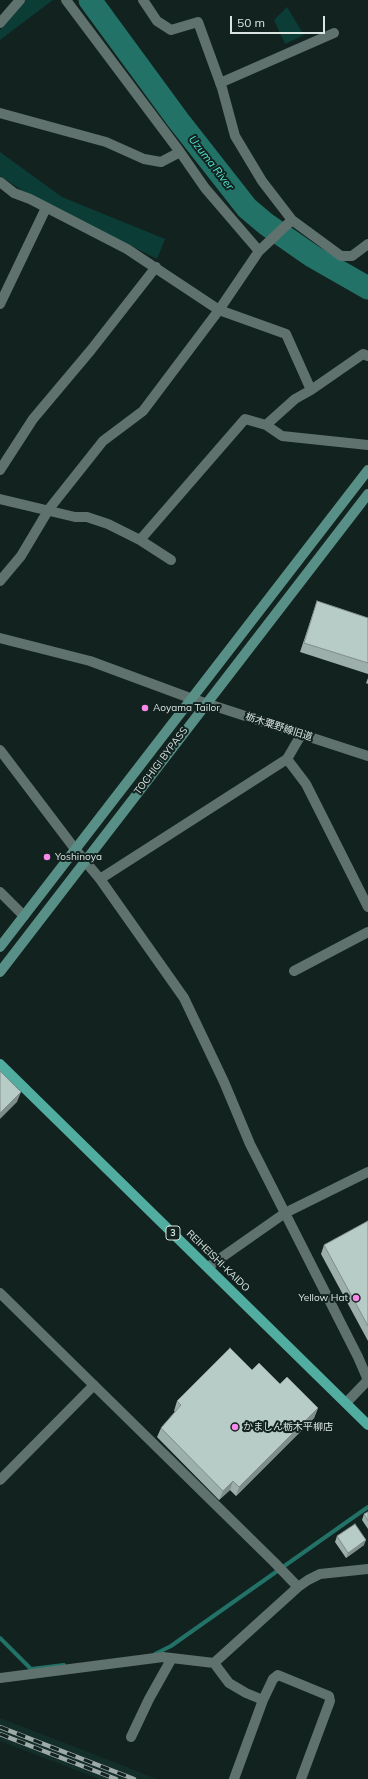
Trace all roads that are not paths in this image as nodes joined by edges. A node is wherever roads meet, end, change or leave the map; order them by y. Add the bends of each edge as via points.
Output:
1 (20, 0) edge
2 (66, 0) edge
3 (143, 0) edge
4 (2, 17) edge
5 (334, 33) dead end
6 (220, 83) junction
7 (0, 113) edge
8 (180, 152) junction
9 (0, 182) edge
10 (46, 208) junction
11 (288, 224) junction
12 (368, 244) edge
13 (262, 249) junction
14 (156, 267) junction
15 (0, 304) edge
16 (218, 310) junction
17 (368, 356) edge
18 (311, 390) junction
19 (266, 425) junction
20 (368, 445) edge
21 (0, 470) edge
22 (368, 470) edge
23 (368, 494) edge
24 (0, 499) edge
25 (49, 509) junction
26 (140, 540) junction
27 (171, 560) dead end
28 (0, 581) edge
29 (0, 638) edge
30 (190, 698) junction
31 (206, 703) junction
32 (301, 734) junction
33 (0, 750) edge
34 (368, 756) edge
35 (288, 759) junction
36 (75, 849) junction
37 (84, 862) junction
38 (100, 880) junction
39 (0, 892) edge
40 (368, 907) edge
41 (24, 916) junction
42 (368, 932) edge
43 (0, 947) edge
44 (294, 971) dead end
45 (0, 972) edge
46 (0, 1064) edge
47 (368, 1172) edge
48 (285, 1213) junction
49 (208, 1267) junction
50 (0, 1293) edge
51 (368, 1380) edge
52 (94, 1385) junction
53 (346, 1403) junction
54 (368, 1425) edge
55 (0, 1480) edge
56 (368, 1569) edge
57 (298, 1587) junction
58 (172, 1658) junction
59 (214, 1663) junction
60 (0, 1678) edge
61 (263, 1700) junction
62 (131, 1737) dead end
63 (304, 1778) edge
64 (234, 1779) edge

1 - 4 street
2 - 8 street
3 - 6 street via 157,21 171,30 198,22
5 - 6 street
6 - 11 street via 235,136
7 - 8 street via 106,142 144,159 161,162
8 - 13 street via 205,188
9 - 10 street via 14,193
10 - 14 street via 127,249
10 - 15 street
11 - 12 street via 341,256 352,256
11 - 13 street
13 - 16 street
14 - 16 street
14 - 21 street via 33,419
16 - 18 street via 286,334
16 - 25 street via 143,411 103,441
17 - 18 street via 363,354
18 - 19 street via 295,399
19 - 20 street via 282,436
19 - 26 street via 245,419
22 - 30 main road, TOCHIGI BYPASS
23 - 31 main road, TOCHIGI BYPASS
24 - 25 street
25 - 26 street via 108,524
25 - 28 street via 21,556
26 - 27 street
29 - 30 street, 栃木粟野線旧道 via 90,661
30 - 31 street, 栃木粟野線旧道
30 - 36 main road, TOCHIGI BYPASS
31 - 32 street, 栃木粟野線旧道
31 - 37 main road, TOCHIGI BYPASS
32 - 34 street, 栃木粟野線旧道
32 - 35 street
33 - 36 street
35 - 38 street
35 - 40 street via 306,784
36 - 37 street
36 - 41 main road, TOCHIGI BYPASS
37 - 38 street
37 - 45 main road, TOCHIGI BYPASS
38 - 48 street via 184,998 250,1144
39 - 41 street
41 - 43 main road, TOCHIGI BYPASS
42 - 44 street
46 - 49 main road, REIHEISHI-KAIDO / 3
47 - 48 street
48 - 49 street
48 - 51 street
49 - 53 main road, REIHEISHI-KAIDO / 3
50 - 52 street
51 - 53 street
52 - 55 street
52 - 57 street
53 - 54 main road, REIHEISHI-KAIDO / 3
56 - 57 street via 320,1574
57 - 59 street
58 - 59 street
58 - 60 street via 163,1657
58 - 62 street
59 - 61 street via 229,1683
61 - 63 street via 273,1679 278,1675 329,1696 330,1701
61 - 64 street

